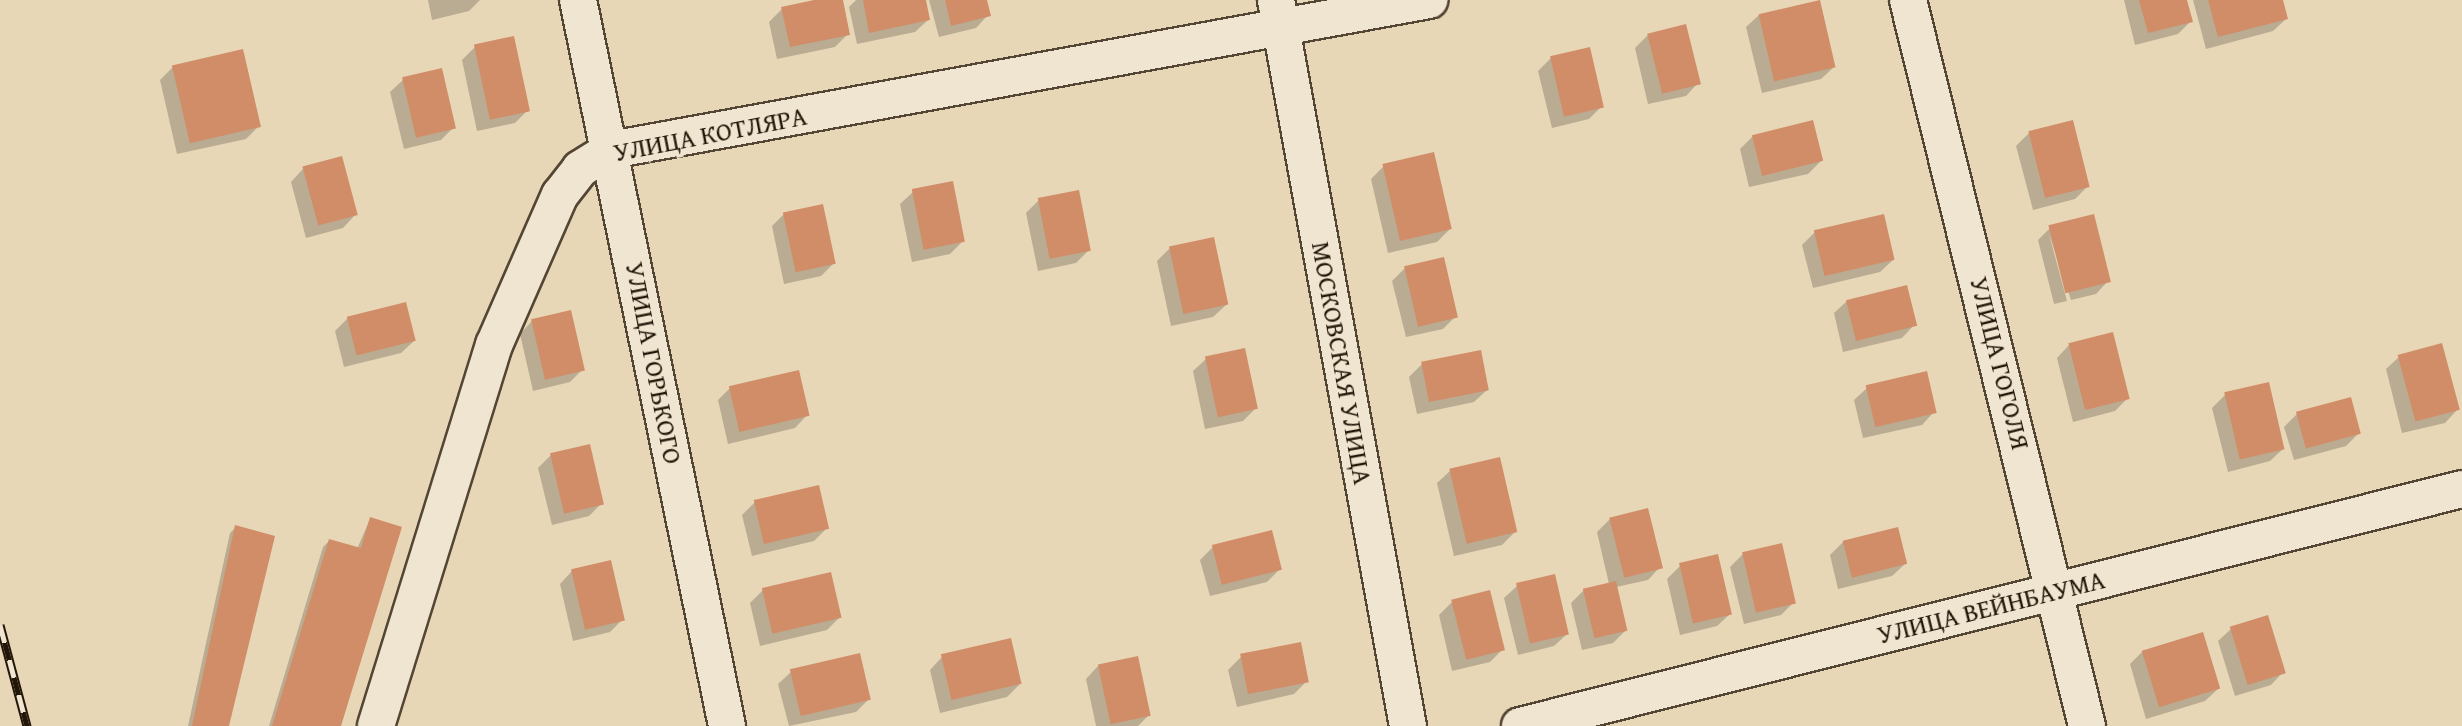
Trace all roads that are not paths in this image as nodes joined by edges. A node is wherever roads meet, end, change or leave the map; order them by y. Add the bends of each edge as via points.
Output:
1 (578, 0) edge
2 (1429, 0) edge
3 (1908, 0) edge
4 (1279, 14) edge
5 (611, 150) junction
6 (2462, 489) edge
7 (2057, 591) junction
8 (376, 726) edge
9 (727, 726) edge
10 (1408, 726) edge
11 (1520, 726) edge
12 (2087, 726) edge

1 - 5 street, УЛИЦА ГОРЬКОГО
2 - 4 street, УЛИЦА КОТЛЯРА
3 - 7 street, УЛИЦА ГОГОЛЯ
4 - 5 street, УЛИЦА КОТЛЯРА
4 - 10 street, МОСКОВСКАЯ УЛИЦА
5 - 8 street, УЛИЦА КОТЛЯРА via 580,169 560,195 494,345
5 - 9 street, УЛИЦА ГОРЬКОГО
6 - 7 street, УЛИЦА ВЕЙНБАУМА
7 - 11 street, УЛИЦА ВЕЙНБАУМА
7 - 12 street, УЛИЦА ГОГОЛЯ

